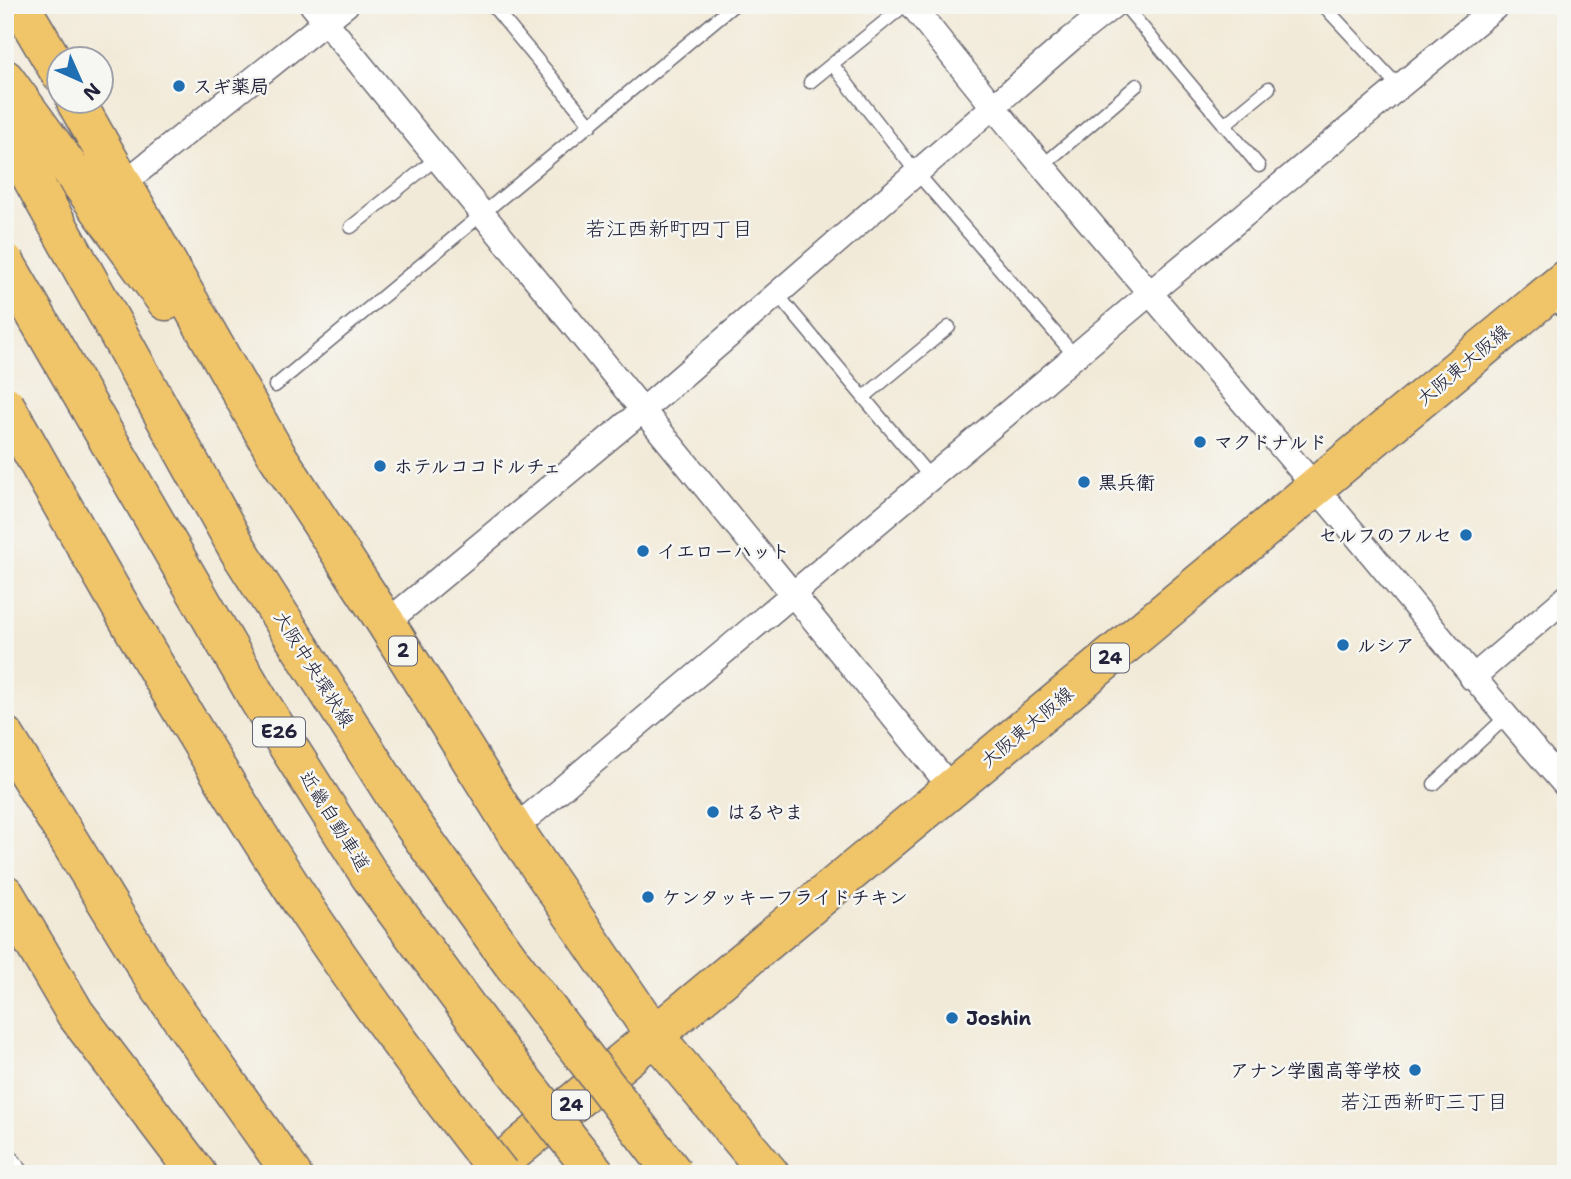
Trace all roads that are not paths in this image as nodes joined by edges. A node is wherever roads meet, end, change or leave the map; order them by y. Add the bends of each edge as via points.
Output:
1 (20, 5) edge
2 (346, 5) edge
3 (492, 5) edge
4 (734, 5) edge
5 (905, 5) edge
6 (912, 5) edge
7 (1114, 5) edge
8 (1124, 5) edge
9 (1323, 5) edge
10 (1498, 5) edge
11 (319, 14) edge
12 (46, 49) edge
13 (832, 64) junction
14 (5, 79) edge
15 (810, 82) dead end
16 (1138, 85) dead end
17 (1399, 87) junction
18 (1269, 88) dead end
19 (992, 108) junction
20 (84, 116) edge
21 (591, 125) junction
22 (1224, 125) junction
23 (5, 130) edge
24 (437, 158) junction
25 (1042, 166) junction
26 (1259, 166) dead end
27 (917, 173) junction
28 (124, 183) junction
29 (483, 214) junction
30 (351, 227) dead end
31 (5, 262) edge
32 (1150, 293) junction
33 (777, 294) junction
34 (1560, 296) edge
35 (949, 327) dead end
36 (1075, 356) junction
37 (275, 386) dead end
38 (864, 397) junction
39 (5, 405) edge
40 (643, 410) junction
41 (276, 454) junction
42 (931, 478) junction
43 (1316, 487) junction
44 (793, 594) junction
45 (1566, 598) edge
46 (386, 623) junction
47 (1472, 678) junction
48 (1506, 717) junction
49 (5, 736) edge
50 (1434, 784) dead end
51 (1566, 786) edge
52 (952, 789) junction
53 (514, 829) junction
54 (5, 894) edge
55 (654, 1036) junction
56 (5, 1159) edge
57 (17, 1174) edge
58 (197, 1174) edge
59 (292, 1174) edge
60 (487, 1174) edge
61 (500, 1174) edge
62 (596, 1174) edge
63 (674, 1174) edge
64 (770, 1174) edge

1 - 12 main road
2 - 11 street
3 - 21 lane
4 - 21 lane
5 - 13 lane
6 - 19 street
7 - 19 street
8 - 22 lane
9 - 17 lane
10 - 17 street
11 - 24 street
11 - 28 street
13 - 15 lane
13 - 27 lane
14 - 41 main road
16 - 25 lane
17 - 32 street
18 - 22 lane
19 - 25 street
19 - 27 street
20 - 28 main road, 2
21 - 29 lane
22 - 26 lane
23 - 63 main road, 大阪中央環状線, bridge via 239,551 412,823 512,963
24 - 29 street
24 - 30 lane
25 - 32 street
27 - 33 street
27 - 36 lane
28 - 41 main road, 2
29 - 37 lane
29 - 40 street
31 - 62 main road, 近畿自動車道 / E26, bridge via 258,699 370,876
32 - 36 street
32 - 43 street
33 - 38 lane
33 - 40 street
34 - 43 main road, 大阪東大阪線 / 24
35 - 38 lane
36 - 42 street
38 - 42 lane
39 - 61 main road, bridge via 204,746 312,918 431,1086
40 - 44 street
40 - 46 street
41 - 46 main road, 2
42 - 44 street
43 - 47 street
43 - 52 main road, 大阪東大阪線 / 24
44 - 52 street
44 - 53 street
45 - 47 street
46 - 53 main road, 2
47 - 48 street
48 - 50 lane
48 - 51 street
49 - 59 main road via 157,984
52 - 55 main road, 大阪東大阪線 / 24
53 - 55 main road, 2
54 - 58 main road via 75,1013
55 - 60 main road, 大阪東大阪線 / 24
55 - 64 main road, 2
56 - 57 street

